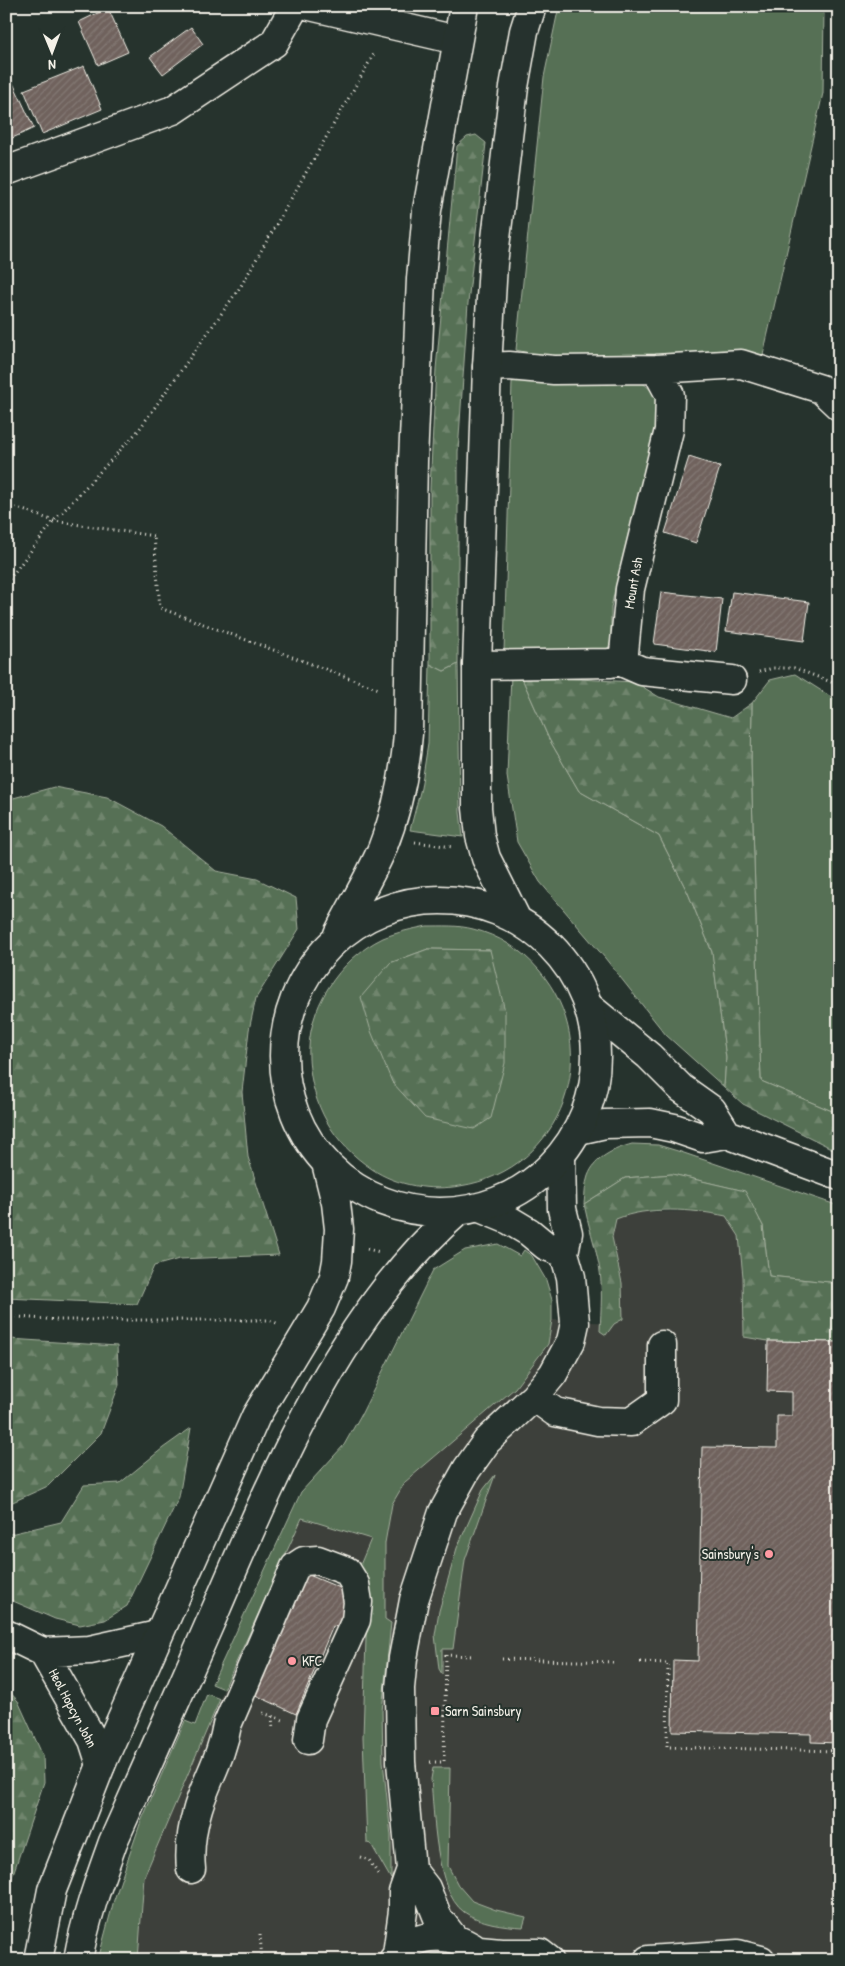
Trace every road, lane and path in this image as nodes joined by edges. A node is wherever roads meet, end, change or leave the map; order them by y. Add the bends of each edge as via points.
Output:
1 (295, 6) edge
2 (310, 6) edge
3 (464, 6) edge
4 (532, 6) edge
5 (391, 25) junction
6 (457, 40) junction
7 (6, 170) edge
8 (487, 367) junction
9 (656, 369) junction
10 (839, 406) edge
11 (6, 504) edge
12 (54, 521) junction
13 (6, 583) edge
14 (619, 661) junction
15 (477, 665) junction
16 (732, 680) joint
17 (839, 684) edge
18 (387, 692) dead end
19 (407, 841) dead end
20 (454, 847) dead end
21 (517, 920) junction
22 (336, 938) junction
23 (588, 1006) junction
24 (578, 1130) junction
25 (727, 1134) junction
26 (561, 1156) junction
27 (326, 1163) junction
28 (839, 1176) edge
29 (468, 1211) junction
30 (564, 1253) junction
31 (6, 1316) edge
32 (281, 1326) dead end
33 (662, 1345) dead end
34 (534, 1397) junction
35 (6, 1634) edge
36 (158, 1635) junction
37 (43, 1652) junction
38 (474, 1656) dead end
39 (502, 1659) dead end
40 (613, 1662) dead end
41 (640, 1662) dead end
42 (272, 1716) dead end
43 (273, 1728) dead end
44 (308, 1740) dead end
45 (838, 1743) edge
46 (839, 1751) edge
47 (839, 1755) edge
48 (429, 1762) dead end
49 (101, 1765) junction
50 (191, 1869) dead end
51 (411, 1869) junction
52 (260, 1934) dead end
53 (453, 1937) junction
54 (483, 1955) edge
55 (395, 1957) edge
56 (746, 1958) edge
57 (38, 1960) edge
58 (78, 1960) edge
59 (262, 1960) edge
60 (549, 1960) edge
61 (648, 1960) edge

1 - 7 main road via 274,43 173,110
2 - 5 main road
3 - 6 main road
4 - 8 main road via 514,87 493,264
5 - 6 main road
5 - 12 path via 241,286 138,431
6 - 22 main road via 426,210 421,279 406,758 401,789 382,848
8 - 9 main road
8 - 15 main road
9 - 10 main road via 741,364 821,389
9 - 14 main road, Mount Ash via 670,395 669,430 630,589 624,653
11 - 12 path
12 - 13 path
12 - 18 path via 154,536 160,608
14 - 15 main road
14 - 16 main road via 642,671
15 - 21 main road via 477,808 480,836 486,858
16 - 17 path via 772,668 794,668
19 - 20 path
21 - 22 main road via 476,903 416,901 388,908
21 - 23 main road via 551,945 569,967
22 - 27 main road via 302,981 291,1007 283,1062 287,1090 296,1117
23 - 24 main road via 596,1046 596,1075 590,1104
23 - 25 main road via 649,1056 681,1088 712,1110
24 - 25 main road via 605,1124 650,1123 703,1138
24 - 26 main road
25 - 28 main road
26 - 29 main road via 537,1179 511,1194
26 - 30 main road via 562,1208 568,1233
27 - 29 main road via 350,1184 378,1199 434,1214
27 - 36 main road via 339,1229 334,1277 321,1308 256,1416
29 - 30 main road via 509,1220 546,1246
29 - 58 main road via 431,1236 386,1286 296,1433 113,1842 81,1940
30 - 34 main road via 571,1277 575,1323 563,1358
31 - 32 path via 57,1320 269,1320
33 - 34 main road via 662,1400 631,1422 598,1421 555,1412
34 - 51 main road via 487,1441 467,1469 443,1512 414,1600 400,1688 401,1762
35 - 37 main road, Heol Hopcyn John
36 - 37 main road, Heol Hopcyn John via 90,1650
36 - 49 main road
37 - 49 main road, Heol Hopcyn John via 93,1740
38 - 48 path via 446,1655 444,1762
39 - 40 path
41 - 46 path via 668,1663 667,1746
42 - 43 path
44 - 50 main road via 311,1719 356,1620 358,1602 355,1584 347,1571 318,1560 304,1561 294,1567 227,1725 224,1745 198,1807 192,1831
45 - 46 path
46 - 47 path
49 - 57 main road via 52,1890
51 - 53 main road via 426,1888 438,1918
51 - 55 main road via 403,1892
52 - 59 path
53 - 54 main road via 468,1943
53 - 55 main road via 424,1938 411,1943
54 - 60 main road via 540,1953
56 - 61 main road

